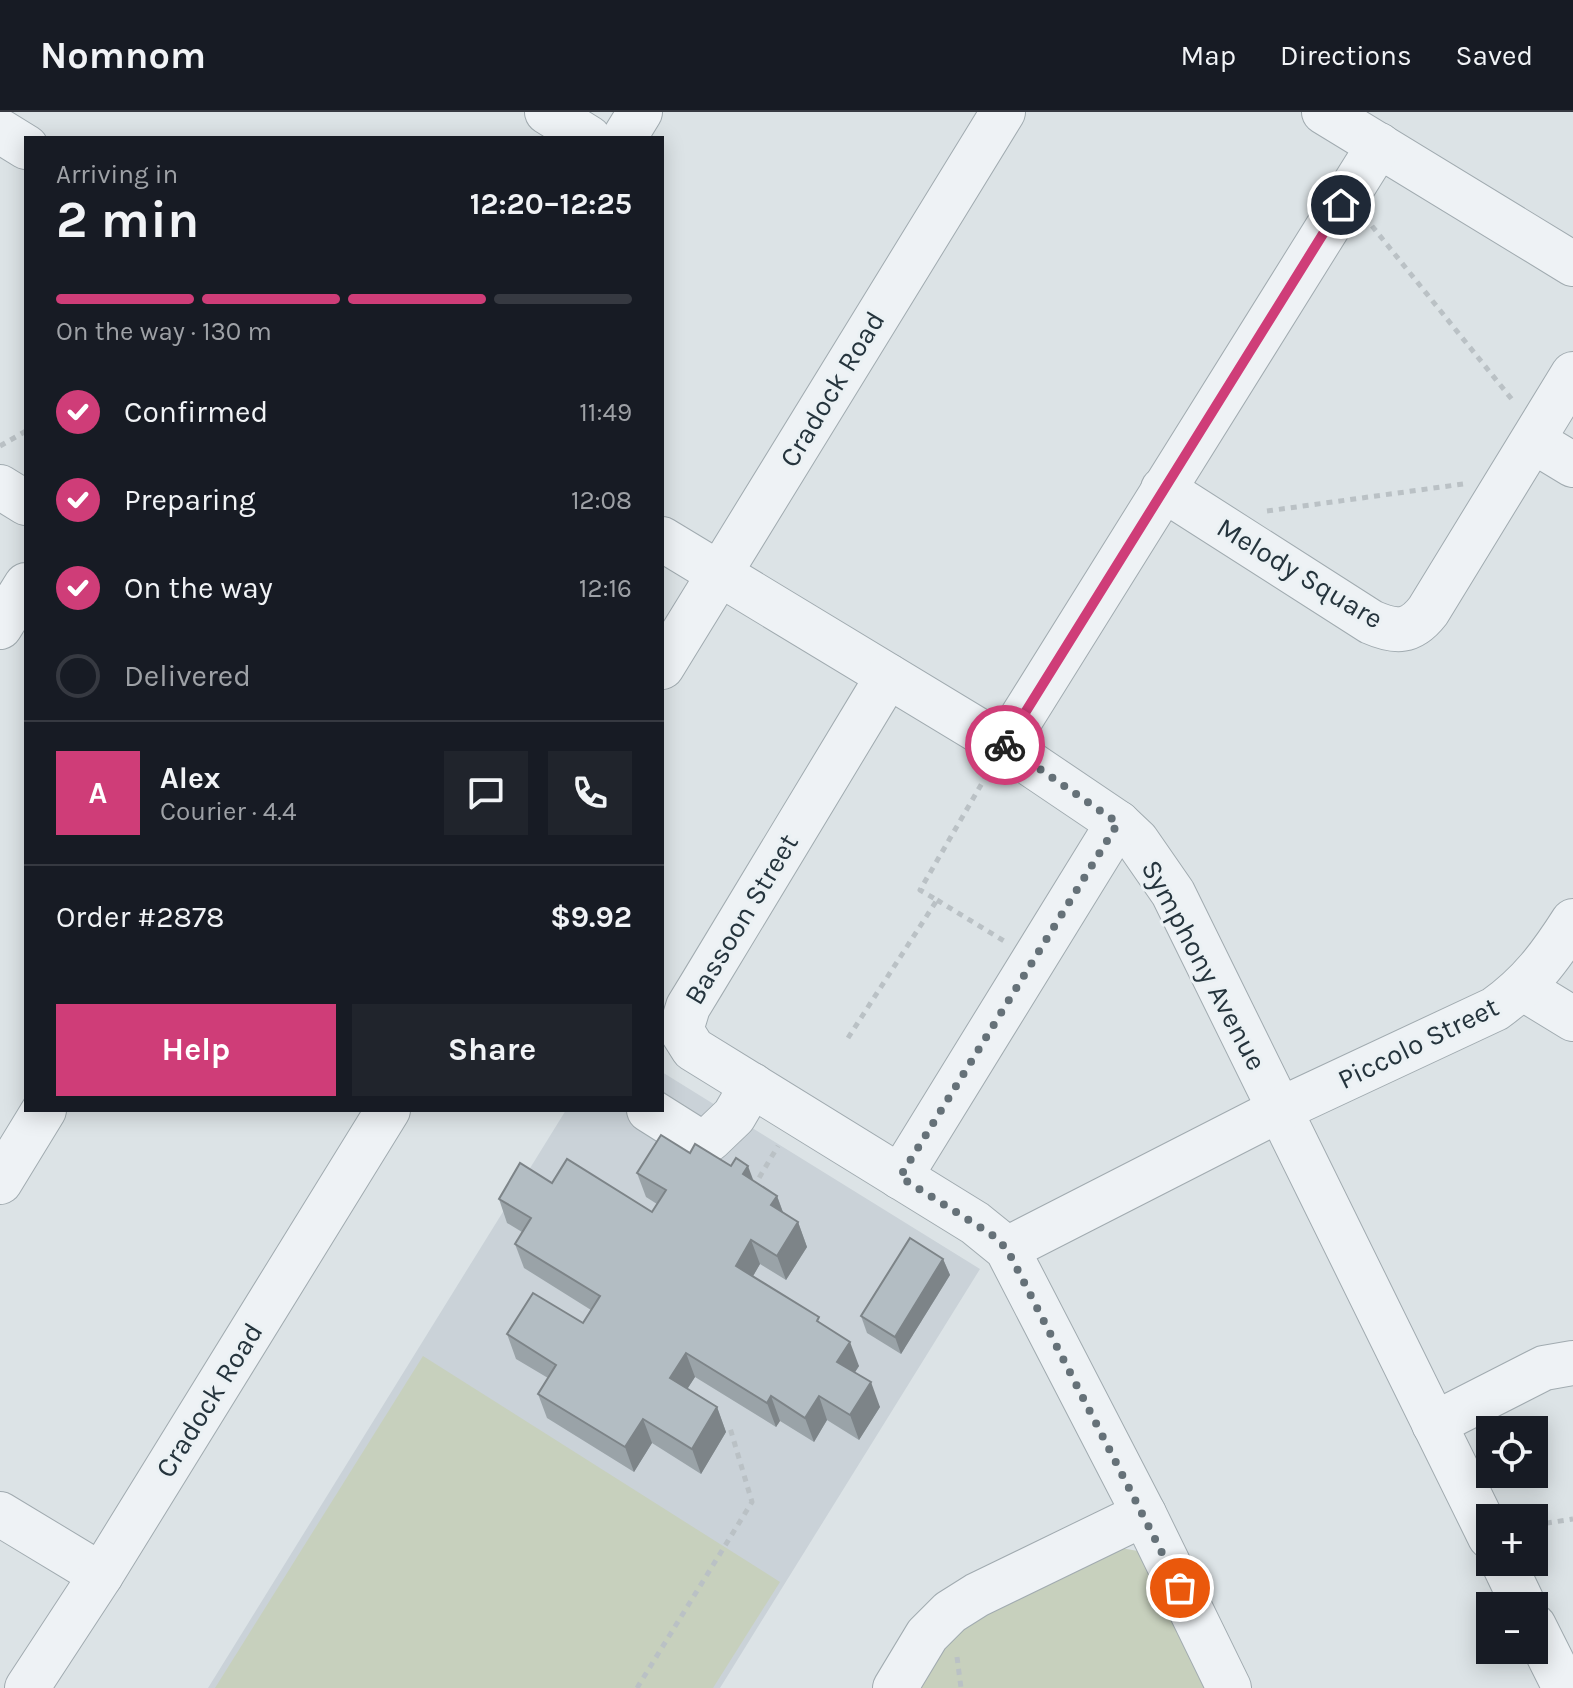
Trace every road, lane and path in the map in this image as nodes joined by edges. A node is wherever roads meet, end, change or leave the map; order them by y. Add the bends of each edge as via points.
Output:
1 (547, 112) edge
2 (640, 112) edge
3 (1003, 112) edge
4 (1324, 112) edge
5 (0, 131) edge
6 (586, 136) edge
7 (625, 136) edge
8 (1379, 145) junction
9 (24, 146) edge
10 (1341, 205) junction
11 (1573, 264) edge
12 (1573, 374) edge
13 (24, 432) edge
14 (1535, 442) junction
15 (0, 446) edge
16 (1573, 465) edge
17 (0, 487) edge
18 (1163, 489) junction
19 (24, 502) edge
20 (1496, 502) junction
21 (1232, 533) junction
22 (664, 540) edge
23 (719, 574) junction
24 (24, 588) edge
25 (0, 627) edge
26 (664, 664) edge
27 (888, 676) junction
28 (1004, 746) junction
29 (1118, 823) junction
30 (937, 900) junction
31 (1573, 921) edge
32 (1035, 959) junction
33 (1524, 989) junction
34 (1573, 1019) edge
35 (848, 1038) dead end
36 (752, 1085) junction
37 (1279, 1110) junction
38 (43, 1112) edge
39 (387, 1112) edge
40 (652, 1112) edge
41 (798, 1115) junction
42 (900, 1177) junction
43 (0, 1182) edge
44 (753, 1188) edge
45 (1007, 1249) junction
46 (1573, 1363) edge
47 (1434, 1424) junction
48 (730, 1428) dead end
49 (1476, 1509) edge
50 (0, 1514) edge
51 (1144, 1514) junction
52 (1573, 1519) edge
53 (1548, 1523) edge
54 (101, 1575) junction
55 (1548, 1654) edge
56 (27, 1688) edge
57 (637, 1688) edge
58 (895, 1688) edge
59 (1229, 1688) edge
60 (1565, 1688) edge

1 - 6 street
2 - 7 street
3 - 23 street, Cradock Road
4 - 8 street
5 - 9 street
8 - 10 street
8 - 11 street
10 - 14 path via 1369,223 1514,402
10 - 18 street
12 - 14 street, Melody Square
13 - 15 path
14 - 16 street
14 - 20 street, Melody Square
17 - 19 street
18 - 21 street, Melody Square
18 - 28 street
20 - 21 path via 1464,484 1246,514
20 - 21 street, Melody Square via 1428,611 1411,629 1401,631 1359,615
22 - 23 street, Symphony Avenue
23 - 26 street, Cradock Road
23 - 27 street, Symphony Avenue
24 - 25 street
27 - 28 street, Symphony Avenue
27 - 36 street, Bassoon Street via 688,1007 681,1030 693,1049
28 - 29 street, Symphony Avenue
28 - 30 path via 920,890
29 - 32 street
29 - 37 street, Symphony Avenue via 1173,893
30 - 32 path
30 - 35 path
31 - 33 street, Piccolo Street
32 - 42 street
33 - 34 street
33 - 37 street, Piccolo Street via 1495,1009
36 - 40 street via 734,1116 710,1139 695,1139
36 - 41 street, Bassoon Street
37 - 45 street
37 - 47 street, Symphony Avenue
38 - 43 street
39 - 54 street, Cradock Road
41 - 42 street, Bassoon Street
41 - 44 path
42 - 45 street, Bassoon Street via 983,1228
45 - 51 street, Bassoon Street
46 - 47 street via 1544,1368
47 - 49 street, Symphony Avenue
48 - 57 path via 752,1502
50 - 54 street
51 - 58 street via 950,1612 927,1635
51 - 59 street, Bassoon Street
52 - 53 path
54 - 56 street, Cradock Road
55 - 60 street

